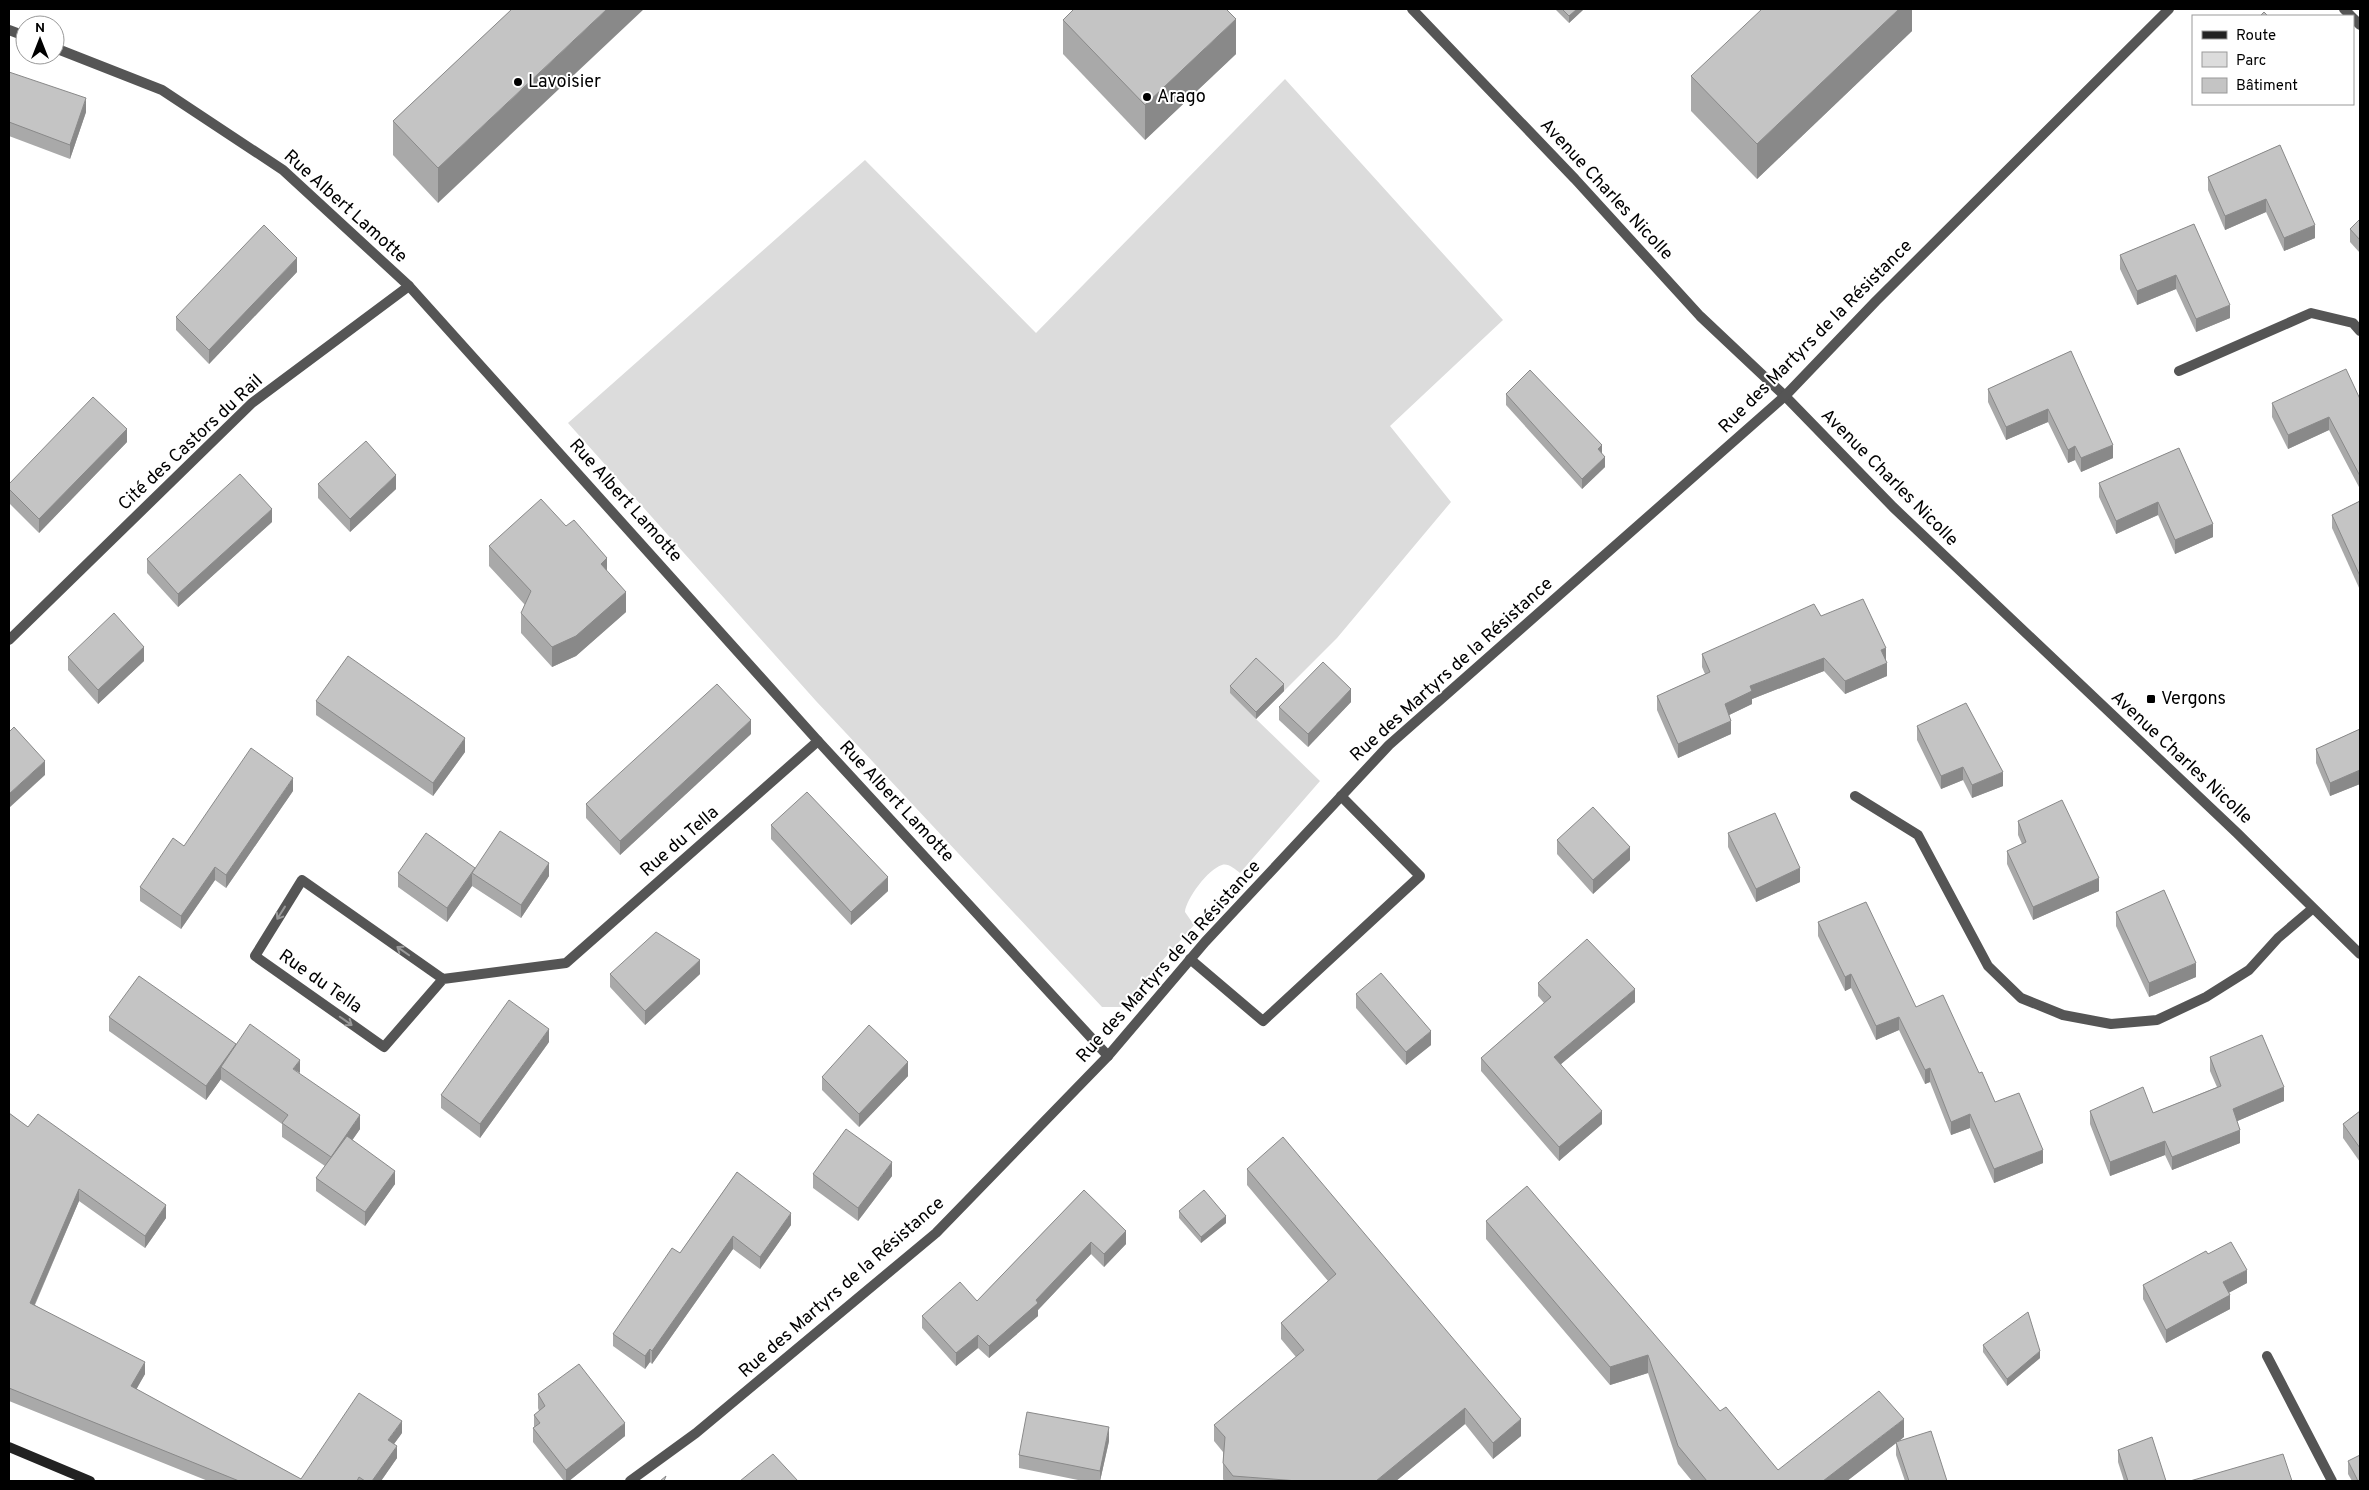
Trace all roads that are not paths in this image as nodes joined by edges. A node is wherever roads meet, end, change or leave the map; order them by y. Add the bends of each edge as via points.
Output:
1 (1412, 9) edge
2 (2169, 9) edge
3 (65, 52) edge
4 (409, 286) junction
5 (2360, 331) edge
6 (2179, 371) dead end
7 (1785, 396) junction
8 (9, 640) edge
9 (818, 741) junction
10 (1341, 796) junction
11 (1855, 796) dead end
12 (2312, 909) junction
13 (2360, 954) edge
14 (1190, 959) junction
15 (443, 979) junction
16 (1108, 1056) junction
17 (2267, 1356) dead end
18 (9, 1447) edge
19 (90, 1481) edge
20 (630, 1481) edge
21 (2332, 1481) edge

1 - 7 street, Avenue Charles Nicolle via 1575,179 1700,316
2 - 7 street, Rue des Martyrs de la Résistance
3 - 4 street, Rue Albert Lamotte via 162,90 282,170
4 - 8 street, Cité des Castors du Rail via 252,403
4 - 9 street, Rue Albert Lamotte
5 - 6 street via 2353,323 2311,313
7 - 10 street, Rue des Martyrs de la Résistance via 1388,745
7 - 12 street, Avenue Charles Nicolle via 1893,507 2237,833
9 - 15 street, Rue du Tella via 566,963
9 - 16 street, Rue Albert Lamotte
10 - 14 street, Rue des Martyrs de la Résistance
10 - 14 street via 1420,876 1263,1020
11 - 12 street via 1918,835 1988,966 2021,998 2063,1015 2111,1024 2157,1020 2206,997 2249,970 2278,938
12 - 13 street, Avenue Charles Nicolle
14 - 16 street, Rue des Martyrs de la Résistance
15 -> 15 street, Rue du Tella via 302,880 255,956 384,1047
16 - 20 street, Rue des Martyrs de la Résistance via 936,1233 696,1433
17 - 21 street
18 - 19 main road

